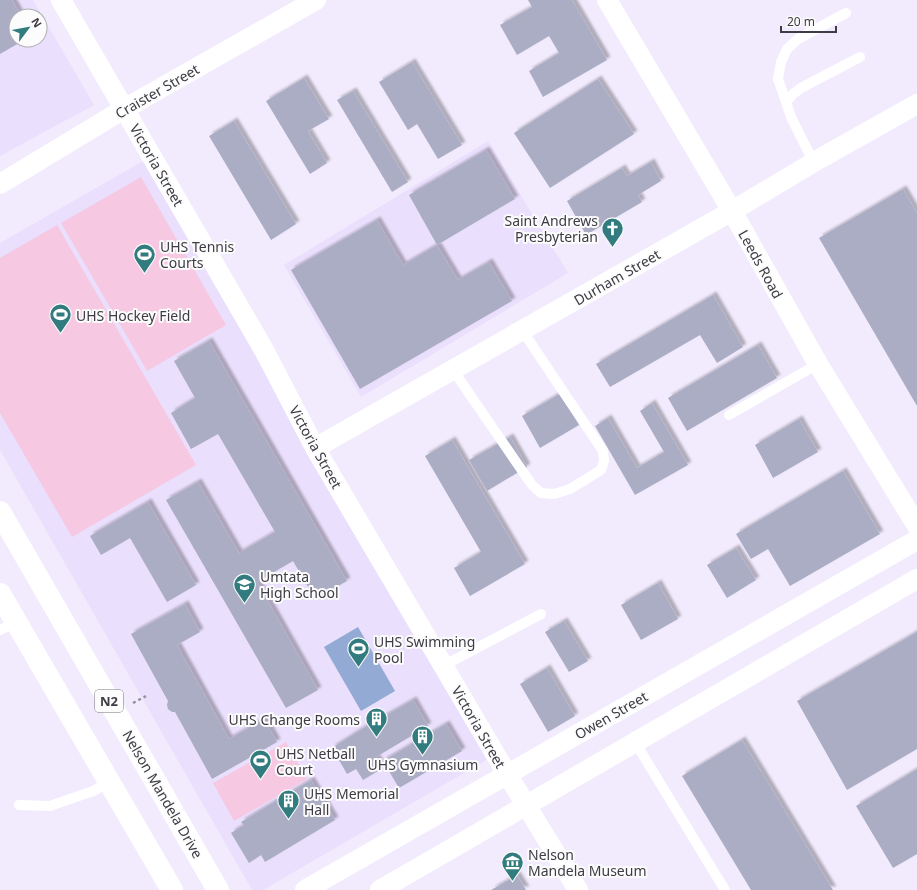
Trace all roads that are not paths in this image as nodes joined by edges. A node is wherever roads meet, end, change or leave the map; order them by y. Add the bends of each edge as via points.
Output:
1 (61, 0) edge
2 (316, 0) edge
3 (607, 0) edge
4 (846, 13) dead end
5 (860, 56) dead end
6 (786, 102) junction
7 (917, 104) edge
8 (124, 109) junction
9 (814, 163) junction
10 (0, 184) edge
11 (732, 211) junction
12 (522, 330) junction
13 (818, 364) junction
14 (452, 370) junction
15 (729, 415) dead end
16 (315, 448) junction
17 (0, 512) edge
18 (917, 526) edge
19 (917, 540) edge
20 (917, 579) edge
21 (0, 594) edge
22 (541, 614) dead end
23 (8, 626) edge
24 (443, 666) junction
25 (635, 742) junction
26 (507, 774) junction
27 (110, 782) junction
28 (19, 805) dead end
29 (526, 805) junction
30 (172, 890) edge
31 (218, 890) edge
32 (305, 890) edge
33 (380, 890) edge
34 (578, 890) edge
35 (725, 890) edge

1 - 8 street, Victoria Street
2 - 8 street, Craister Street
3 - 11 street, Leeds Road
4 - 6 lane via 798,38 787,49 781,62 778,79
5 - 6 lane via 801,88
6 - 9 lane
7 - 9 street, Durham Street
8 - 10 street, Craister Street
8 - 16 street, Victoria Street via 264,350
9 - 11 street, Durham Street
11 - 12 street, Durham Street
11 - 13 street, Leeds Road
12 - 14 street, Durham Street
12 - 14 lane via 603,451 604,461 601,470 570,489 554,494 541,493 532,485
13 - 15 lane
13 - 18 street, Leeds Road
14 - 16 street, Durham Street
16 - 24 street, Victoria Street
17 - 31 highway, Nelson Mandela Drive / N2
19 - 26 street, Owen Street
20 - 25 street
21 - 23 highway
22 - 24 lane
23 - 27 highway
24 - 26 street, Victoria Street
25 - 29 street
25 - 35 lane
26 - 29 street, Victoria Street
26 - 32 street, Owen Street
27 - 28 lane via 93,791 50,806
27 - 30 highway
29 - 33 street
29 - 34 street, Victoria Street

